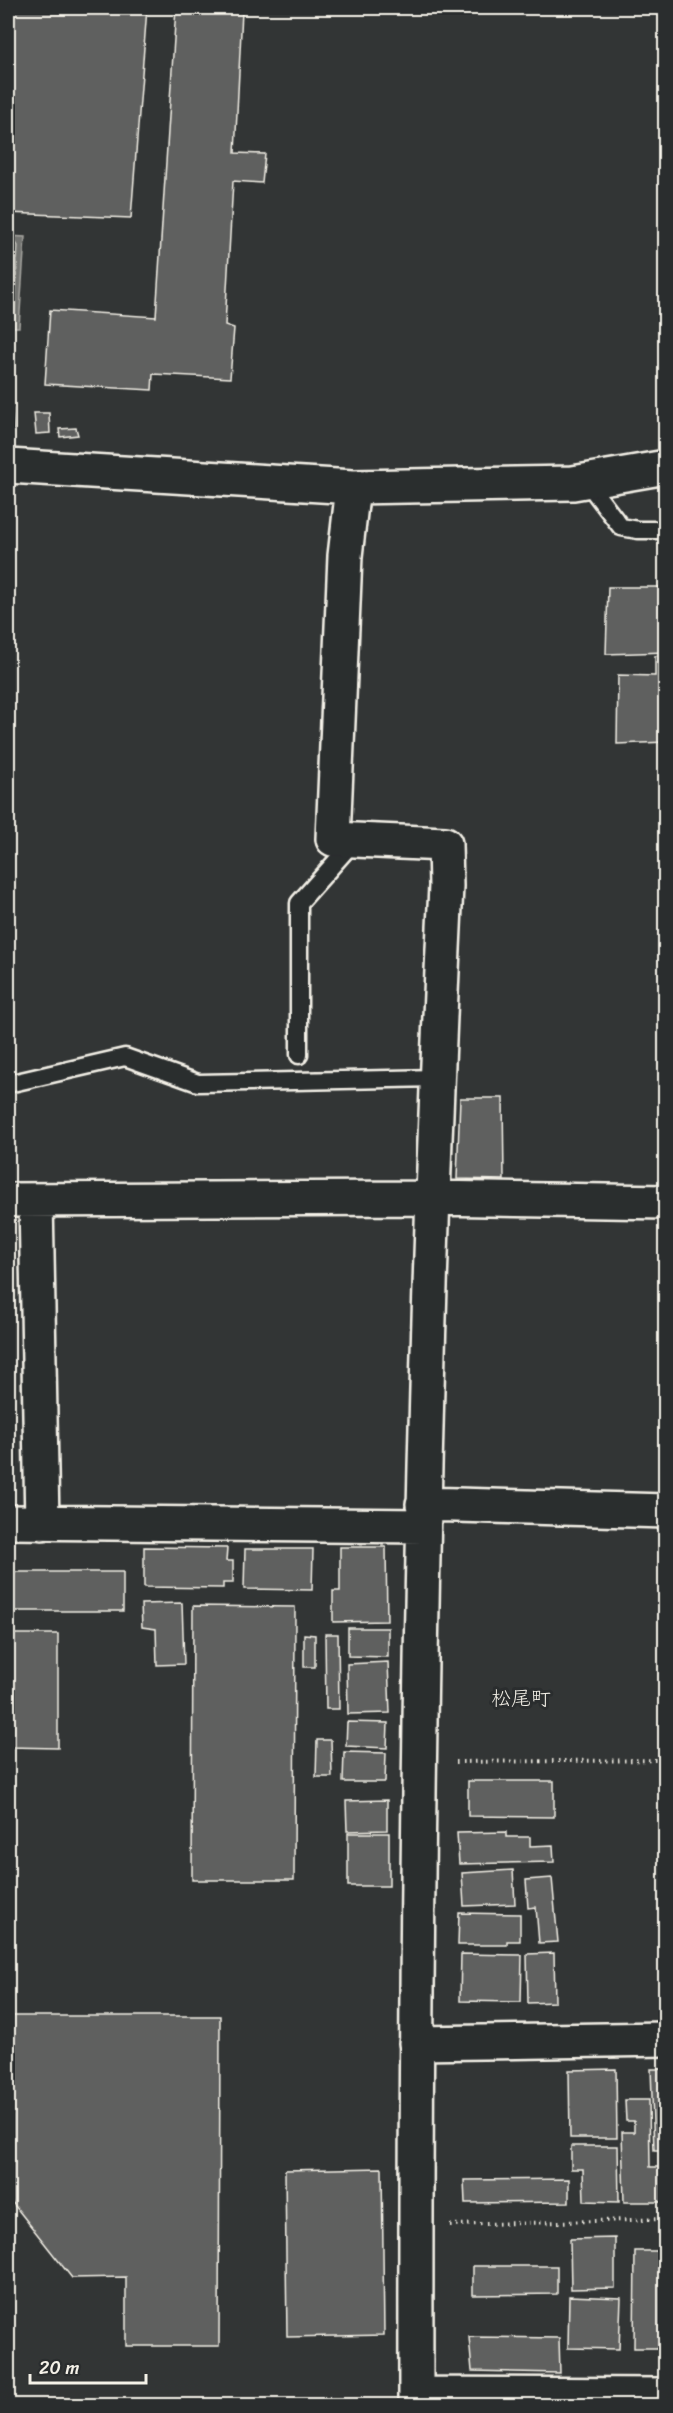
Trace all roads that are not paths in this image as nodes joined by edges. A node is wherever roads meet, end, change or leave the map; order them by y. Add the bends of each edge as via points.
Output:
1 (8, 466) edge
2 (666, 467) edge
3 (586, 481) junction
4 (353, 487) junction
5 (666, 530) edge
6 (356, 839) junction
7 (299, 1055) dead end
8 (437, 1078) junction
9 (8, 1084) edge
10 (432, 1198) junction
11 (22, 1200) edge
12 (666, 1202) edge
13 (666, 1511) edge
14 (423, 1515) junction
15 (8, 1522) edge
16 (42, 1523) junction
17 (666, 2039) edge
18 (416, 2043) junction
19 (666, 2395) edge
20 (416, 2400) edge

1 - 4 street
2 - 3 street
3 - 4 street
3 - 5 lane via 621,527
4 - 6 street via 345,556 333,838
6 - 7 lane via 299,903
6 - 8 street via 445,844
8 - 9 lane via 198,1083 125,1057
8 - 10 street
10 - 11 street
10 - 12 street
10 - 14 street
11 - 16 street
13 - 14 street
14 - 16 street
14 - 18 street
15 - 16 street
17 - 18 street
18 - 20 street
19 - 20 street

